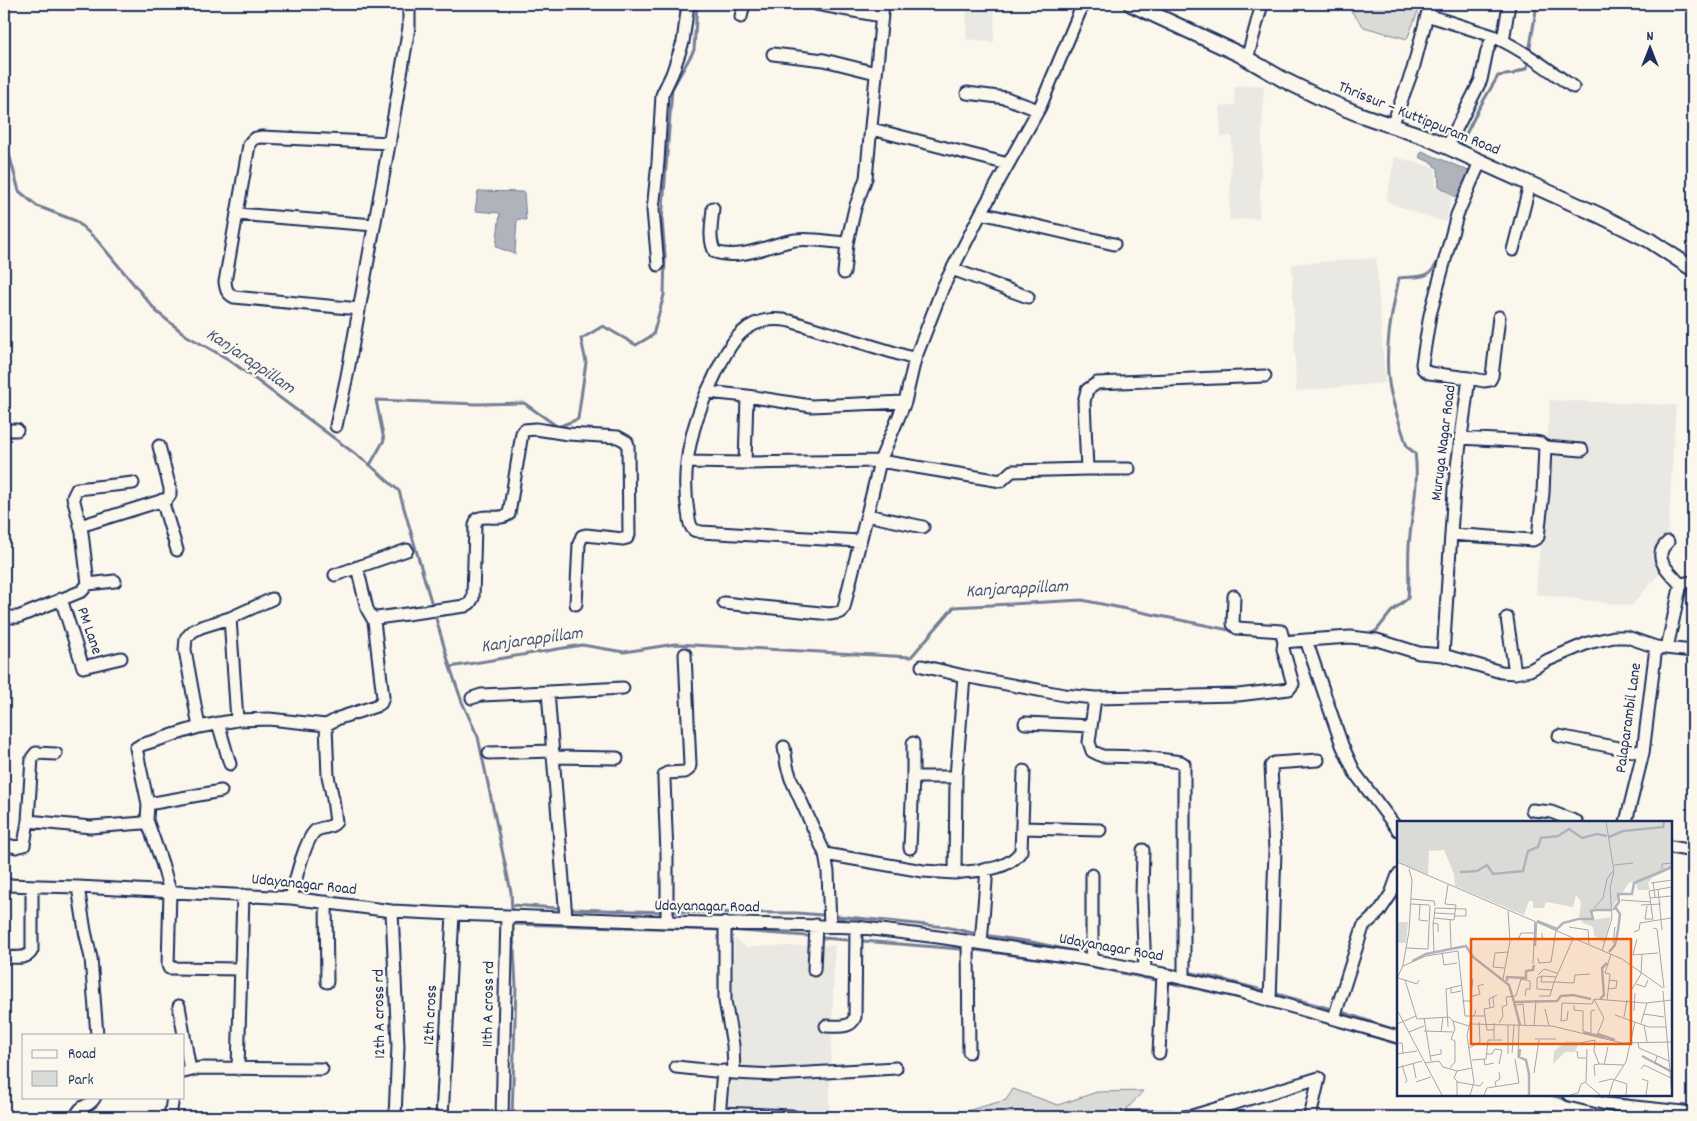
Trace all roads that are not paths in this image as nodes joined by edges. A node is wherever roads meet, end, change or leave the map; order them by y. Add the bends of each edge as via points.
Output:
1 (409, 4) edge
2 (688, 4) edge
3 (744, 4) edge
4 (816, 4) edge
5 (1083, 4) edge
6 (1131, 4) edge
7 (1262, 4) edge
8 (1509, 4) edge
9 (1428, 9) edge
10 (882, 10) edge
11 (741, 16) dead end
12 (1498, 38) junction
13 (772, 54) dead end
14 (1247, 59) junction
15 (876, 73) junction
16 (1573, 87) dead end
17 (967, 93) dead end
18 (1038, 110) junction
19 (1392, 126) junction
20 (872, 129) junction
21 (390, 143) junction
22 (1454, 150) junction
23 (1480, 162) junction
24 (1008, 164) junction
25 (1530, 184) junction
26 (713, 208) dead end
27 (981, 213) junction
28 (237, 214) junction
29 (374, 225) junction
30 (847, 243) junction
31 (1114, 244) dead end
32 (1513, 250) dead end
33 (658, 265) dead end
34 (952, 269) junction
35 (1693, 269) edge
36 (844, 273) dead end
37 (1028, 297) dead end
38 (358, 309) junction
39 (1499, 317) dead end
40 (915, 359) junction
41 (1265, 376) dead end
42 (1469, 378) junction
43 (707, 392) junction
44 (747, 396) junction
45 (905, 402) junction
46 (336, 426) dead end
47 (4, 430) edge
48 (17, 430) dead end
49 (1460, 438) junction
50 (159, 446) dead end
51 (1545, 447) junction
52 (1582, 450) dead end
53 (880, 461) junction
54 (687, 462) junction
55 (745, 463) junction
56 (1086, 469) junction
57 (1129, 469) dead end
58 (133, 483) dead end
59 (162, 500) junction
60 (867, 515) junction
61 (80, 526) junction
62 (923, 527) dead end
63 (1451, 534) junction
64 (859, 541) junction
65 (1668, 542) dead end
66 (177, 550) dead end
67 (407, 550) dead end
68 (357, 567) junction
69 (334, 574) dead end
70 (115, 581) dead end
71 (1693, 582) edge
72 (88, 584) junction
73 (1681, 585) junction
74 (1234, 596) dead end
75 (61, 599) junction
76 (272, 599) dead end
77 (724, 603) dead end
78 (576, 604) dead end
79 (4, 618) edge
80 (230, 618) junction
81 (1507, 618) dead end
82 (374, 621) junction
83 (1283, 637) junction
84 (1306, 640) junction
85 (1661, 647) junction
86 (1693, 651) edge
87 (685, 654) dead end
88 (1443, 655) junction
89 (121, 658) dead end
90 (922, 666) dead end
91 (1515, 673) junction
92 (964, 676) junction
93 (623, 688) dead end
94 (548, 692) junction
95 (472, 698) dead end
96 (1095, 698) junction
97 (237, 720) junction
98 (1025, 723) dead end
99 (218, 724) junction
100 (326, 725) junction
101 (1091, 726) junction
102 (200, 727) junction
103 (1559, 736) dead end
104 (913, 743) dead end
105 (784, 747) dead end
106 (490, 753) dead end
107 (1644, 753) junction
108 (56, 754) dead end
109 (553, 754) junction
110 (617, 758) dead end
111 (1318, 760) dead end
112 (230, 764) dead end
113 (1024, 771) dead end
114 (913, 777) junction
115 (956, 777) junction
116 (221, 790) dead end
117 (148, 804) junction
118 (1532, 810) dead end
119 (147, 820) junction
120 (28, 821) junction
121 (1574, 821) edge
122 (1626, 821) edge
123 (1022, 828) junction
124 (1397, 829) edge
125 (1100, 830) dead end
126 (4, 844) edge
127 (1672, 847) edge
128 (910, 848) dead end
129 (1143, 850) dead end
130 (1693, 851) edge
131 (825, 854) junction
132 (987, 868) junction
133 (956, 873) junction
134 (1092, 875) dead end
135 (1397, 879) edge
136 (4, 885) edge
137 (32, 886) junction
138 (78, 887) junction
139 (170, 892) junction
140 (243, 895) junction
141 (291, 898) junction
142 (326, 902) junction
143 (392, 910) junction
144 (453, 914) junction
145 (511, 916) junction
146 (566, 918) junction
147 (667, 922) junction
148 (816, 925) junction
149 (830, 926) junction
150 (856, 927) junction
151 (725, 929) junction
152 (968, 942) junction
153 (980, 943) junction
154 (4, 957) edge
155 (1092, 960) junction
156 (241, 969) junction
157 (814, 970) dead end
158 (1145, 971) junction
159 (1163, 974) junction
160 (1184, 978) junction
161 (326, 982) dead end
162 (1270, 1001) junction
163 (178, 1006) dead end
164 (1334, 1018) junction
165 (826, 1026) dead end
166 (97, 1034) edge
167 (184, 1034) edge
168 (1397, 1037) edge
169 (185, 1047) edge
170 (968, 1052) dead end
171 (1159, 1053) dead end
172 (676, 1067) dead end
173 (896, 1068) dead end
174 (238, 1069) junction
175 (322, 1069) dead end
176 (187, 1071) edge
177 (728, 1072) junction
178 (1573, 1096) edge
179 (94, 1098) edge
180 (173, 1098) edge
181 (1693, 1113) edge
182 (720, 1115) edge
183 (792, 1116) dead end
184 (76, 1117) edge
185 (170, 1117) edge
186 (395, 1117) edge
187 (442, 1117) edge
188 (502, 1117) edge
189 (1127, 1117) edge
190 (1173, 1117) edge
191 (1182, 1117) edge
192 (1310, 1117) edge

1 - 21 street via 409,27
2 - 33 street via 683,42 662,95 652,210
3 - 11 street
4 - 10 street
5 - 18 street
6 - 14 main road, Thrissur – Kuttippuram Road
7 - 14 street
8 - 12 street
9 - 12 street
9 - 19 street via 1413,69
10 - 15 street
12 - 16 street via 1529,55
12 - 22 street via 1487,51 1481,80
13 - 15 street via 824,60
14 - 19 main road, Thrissur – Kuttippuram Road via 1318,97
15 - 20 street
17 - 18 street via 1006,98
18 - 24 street
19 - 22 main road, Thrissur – Kuttippuram Road
20 - 24 street
20 - 30 street via 866,178
21 - 28 street via 255,138 249,145
21 - 29 street
22 - 23 main road, Thrissur – Kuttippuram Road
23 - 25 main road, Thrissur – Kuttippuram Road
23 - 42 street, Muruga Nagar Road via 1457,215 1430,315 1422,364 1429,373
24 - 27 street
25 - 32 street
25 - 35 main road, Thrissur – Kuttippuram Road via 1649,240
26 - 30 street via 712,248 721,254 739,254 795,240
27 - 31 street
27 - 34 street
28 - 29 street
28 - 38 street via 225,282 228,294
29 - 38 street
30 - 36 street
34 - 37 street
34 - 40 street
38 - 46 street
39 - 42 street via 1492,376 1484,381
40 - 43 street via 790,320 770,318 745,328 735,338
40 - 45 street
41 - 56 street via 1097,383 1087,390 1084,402
42 - 49 street, Muruga Nagar Road
43 - 44 street
43 - 54 street
44 - 45 street via 811,406
44 - 55 street
45 - 53 street
47 - 48 street
49 - 51 street via 1534,442
49 - 63 street, Muruga Nagar Road
50 - 59 street via 170,488 170,495
51 - 52 street
51 - 63 street via 1538,537 1533,540
53 - 55 street
53 - 56 street via 1001,481 1012,471
53 - 60 street
54 - 55 street
54 - 64 street via 686,502 694,530
56 - 57 street
58 - 61 street, PM Lane via 77,489 73,497
59 - 61 street
59 - 66 street
60 - 62 street
60 - 64 street
61 - 72 street, PM Lane
63 - 88 street, Muruga Nagar Road
64 - 77 street via 841,612 830,614
65 - 73 street via 1660,557
67 - 68 street
68 - 69 street
68 - 82 street via 367,609
70 - 72 street, PM Lane
71 - 73 street
72 - 75 street, PM Lane
73 - 85 street, Palaparambil Lane
74 - 83 street via 1233,624 1237,628
75 - 79 street, PM Lane via 18,617
75 - 89 street, PM Lane via 83,667
76 - 80 street
78 - 82 street via 582,536 623,539 629,535 627,442 618,437 524,430 509,514 505,517 482,517 475,525 473,598 470,603
80 - 97 street
80 - 102 street via 201,627 186,638 185,650
81 - 91 street
82 - 100 street via 383,697 381,703
83 - 84 street
83 - 96 street via 1293,684 1289,689 1238,695
84 - 88 street via 1350,637 1376,640 1419,653
84 - 124 street via 1342,745 1355,773
85 - 86 street
85 - 91 street via 1626,637 1609,637 1588,643 1530,670
85 - 107 street, Palaparambil Lane
87 - 147 street via 690,766 685,772 664,776
88 - 91 street
90 - 92 street
92 - 96 street
92 - 115 street
93 - 94 street
94 - 95 street
94 - 109 street
96 - 101 street
97 - 99 street
97 - 100 street via 269,719
98 - 101 street
99 - 102 street
99 - 112 street
100 - 141 street via 328,776 336,822 318,829 311,837
101 - 160 street via 1089,746 1095,754 1184,764
102 - 117 street via 136,748
103 - 107 street
104 - 114 street
105 - 131 street via 791,779
106 - 109 street
107 - 122 street, Palaparambil Lane
108 - 120 street via 36,753 32,758
109 - 110 street
109 - 146 street
111 - 162 street via 1274,763 1271,766 1274,851
113 - 123 street
114 - 115 street
114 - 128 street
115 - 133 street
116 - 117 street
117 - 119 street
118 - 121 street via 1551,812
119 - 120 street via 91,827
119 - 139 street
120 - 126 street via 24,845
123 - 125 street
123 - 132 street via 1020,851 1016,858 1010,863
127 - 130 street
129 - 158 street
131 - 133 street via 923,871
131 - 149 street
132 - 133 street
132 - 153 street
134 - 155 street
135 - 164 street via 1379,912 1363,928
136 - 137 street, Udayanagar Road
137 - 138 street, Udayanagar Road
137 - 154 street via 32,950 27,956
138 - 139 street, Udayanagar Road
138 - 166 street via 91,958
139 - 140 street, Udayanagar Road
139 - 156 street via 169,968
140 - 141 street, Udayanagar Road
140 - 156 street
141 - 142 street, Udayanagar Road
142 - 143 street, Udayanagar Road
142 - 161 street
143 - 144 street, Udayanagar Road
143 - 186 street, 12th A cross rd via 398,1046
144 - 145 street, Udayanagar Road
144 - 187 street, 12th cross
145 - 146 street, Udayanagar Road
145 - 188 street, 11th A cross rd
146 - 147 street, Udayanagar Road
147 - 151 street, Udayanagar Road
148 - 149 street, Udayanagar Road
148 - 151 street, Udayanagar Road
148 - 157 street
149 - 150 street, Udayanagar Road
150 - 152 street, Udayanagar Road
150 - 165 street via 854,1022
151 - 177 street via 725,1002 733,1045
152 - 153 street, Udayanagar Road
152 - 170 street
153 - 155 street, Udayanagar Road
155 - 158 street, Udayanagar Road
156 - 174 street
158 - 159 street, Udayanagar Road
159 - 160 street, Udayanagar Road
159 - 171 street
160 - 162 street, Udayanagar Road
162 - 164 street, Udayanagar Road
163 - 167 street
164 - 168 street, Udayanagar Road
169 - 176 street
172 - 177 street
173 - 177 street via 774,1074
174 - 175 street
174 - 176 street
177 - 182 street
178 - 181 street via 1606,1104
179 - 184 street via 91,1104 78,1110
180 - 185 street
182 - 183 street
189 - 190 street
191 - 192 street via 1319,1078

